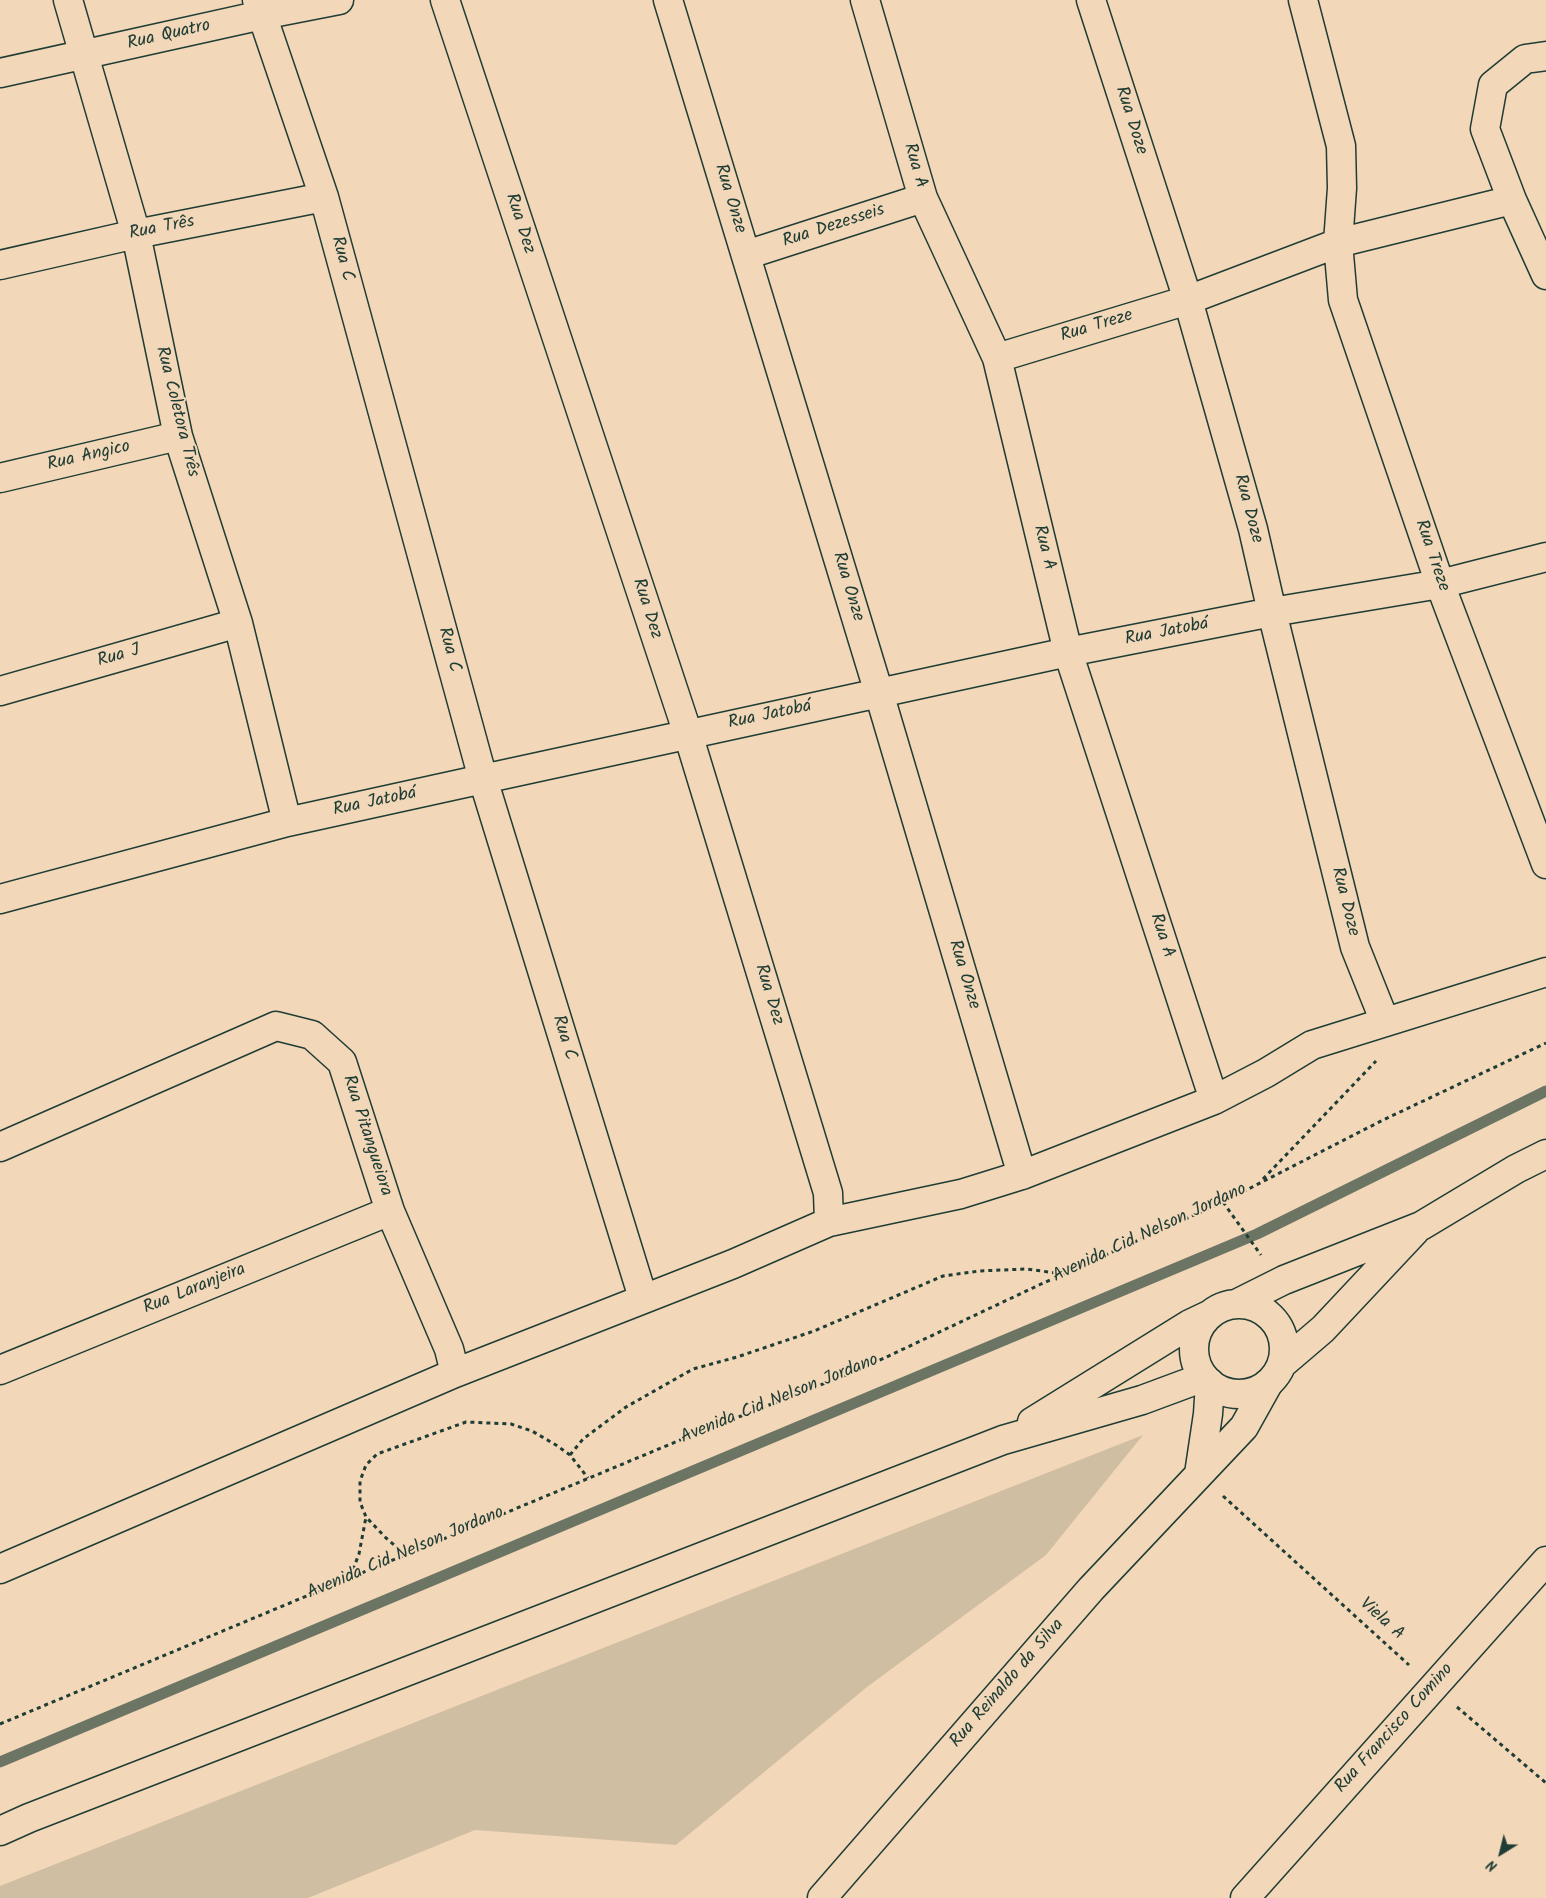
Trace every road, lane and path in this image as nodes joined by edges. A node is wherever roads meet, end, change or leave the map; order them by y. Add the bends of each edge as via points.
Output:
1 (68, 0) edge
2 (339, 0) edge
3 (445, 0) edge
4 (668, 0) edge
5 (865, 0) edge
6 (1091, 0) edge
7 (1303, 0) edge
8 (260, 8) edge
9 (84, 55) junction
10 (1546, 56) edge
11 (0, 73) edge
12 (324, 197) junction
13 (924, 198) junction
14 (1512, 200) junction
15 (136, 234) junction
16 (1338, 243) junction
17 (746, 255) junction
18 (0, 264) edge
19 (1546, 275) edge
20 (1188, 300) junction
21 (997, 358) junction
22 (178, 436) junction
23 (0, 478) edge
24 (1546, 557) edge
25 (1440, 584) junction
26 (1272, 612) junction
27 (238, 623) junction
28 (1068, 652) junction
29 (0, 690) edge
30 (879, 693) junction
31 (688, 734) junction
32 (483, 779) junction
33 (287, 822) junction
34 (1546, 864) edge
35 (0, 899) edge
36 (1546, 972) edge
37 (1380, 1023) junction
38 (1546, 1043) edge
39 (1214, 1100) junction
40 (0, 1147) edge
41 (1546, 1154) edge
42 (1022, 1175) junction
43 (1261, 1182) junction
44 (1223, 1202) junction
45 (390, 1211) junction
46 (829, 1222) junction
47 (1420, 1226) junction
48 (1262, 1257) dead end
49 (1064, 1274) junction
50 (643, 1298) junction
51 (1236, 1304) junction
52 (1209, 1315) junction
53 (0, 1370) edge
54 (455, 1373) junction
55 (1275, 1374) junction
56 (1207, 1380) junction
57 (1003, 1440) junction
58 (570, 1454) junction
59 (1199, 1474) junction
60 (588, 1478) junction
61 (366, 1517) junction
62 (406, 1555) junction
63 (1546, 1560) edge
64 (0, 1569) edge
65 (350, 1578) junction
66 (1433, 1686) junction
67 (0, 1724) edge
68 (1546, 1783) edge
69 (0, 1831) edge
70 (822, 1898) edge
71 (1245, 1898) edge

1 - 9 street, Rua Coletora Três
2 - 8 street, Rua Quatro
3 - 31 street, Rua Dez
4 - 17 street, Rua Onze
5 - 13 street, Rua A
6 - 20 street, Rua Doze
7 - 16 street, Rua Treze via 1341,146
8 - 9 street, Rua Quatro
8 - 12 street, Rua C
9 - 11 street, Rua Quatro
9 - 15 street, Rua Coletora Três
10 - 14 street via 1525,59 1493,85 1485,129
12 - 15 street, Rua Três
12 - 32 street, Rua C
13 - 17 street, Rua Dezesseis
13 - 21 street, Rua A
14 - 16 street, Rua Treze
14 - 19 street
15 - 18 street, Rua Três
15 - 22 street, Rua Coletora Três
16 - 20 street, Rua Treze
16 - 25 street, Rua Treze via 1343,300
17 - 30 street, Rua Onze
20 - 21 street, Rua Treze
20 - 26 street, Rua Doze via 1254,528
21 - 28 street, Rua A
22 - 23 street, Rua Angico
22 - 27 street, Rua Coletora Três
24 - 25 street, Rua Jatobá
25 - 26 street, Rua Jatobá
25 - 34 street, Rua Treze
26 - 28 street, Rua Jatobá
26 - 37 street, Rua Doze via 1355,947
27 - 29 street, Rua J
27 - 33 street, Rua Coletora Três
28 - 30 street, Rua Jatobá
28 - 39 street, Rua A
30 - 31 street, Rua Jatobá
30 - 42 street, Rua Onze
31 - 32 street, Rua Jatobá
31 - 46 street, Rua Dez via 828,1193
32 - 33 street, Rua Jatobá
32 - 50 street, Rua C
33 - 35 street, Rua Jatobá
36 - 37 street
37 - 39 street via 1312,1045 1266,1074
37 - 43 path via 1387,1047 1382,1054
38 - 43 path, Avenida Cid Nelson Jordano
39 - 42 street
40 - 45 street, Rua Pitangueiora via 276,1026 312,1036 342,1062
41 - 47 street
42 - 46 street via 961,1194
43 - 44 path, Avenida Cid Nelson Jordano
44 - 48 path
44 - 49 path, Avenida Cid Nelson Jordano
45 - 53 street, Rua Laranjeira
45 - 54 street, Rua Pitangueiora via 449,1349
46 - 50 street via 733,1264
47 - 51 street via 1284,1280
47 - 55 street via 1323,1329
49 - 58 path via 1026,1269 980,1270 943,1276 814,1330 693,1369 626,1407 583,1439
49 - 60 path, Avenida Cid Nelson Jordano via 861,1369
50 - 54 street
51 - 52 street
51 - 55 street via 1264,1312 1275,1322 1282,1335 1284,1350
52 - 56 street via 1194,1345 1195,1356
52 - 57 street
54 - 64 street
55 - 56 street via 1254,1391 1238,1394 1223,1391
55 - 59 street, Rua Reinaldo da Silva via 1244,1427
56 - 57 street
56 - 59 street via 1208,1414
57 - 69 street
58 - 60 path
58 - 61 path via 532,1431 511,1424 466,1422 452,1426 377,1454 366,1465 360,1481 360,1502
59 - 66 path, Viela A
59 - 70 street, Rua Reinaldo da Silva via 1090,1589
60 - 62 path, Avenida Cid Nelson Jordano
61 - 62 path
61 - 65 path via 359,1554
62 - 65 path, Avenida Cid Nelson Jordano
63 - 66 street, Rua Francisco Comino
65 - 67 path, Avenida Cid Nelson Jordano
66 - 68 path, Viela A
66 - 71 street, Rua Francisco Comino

